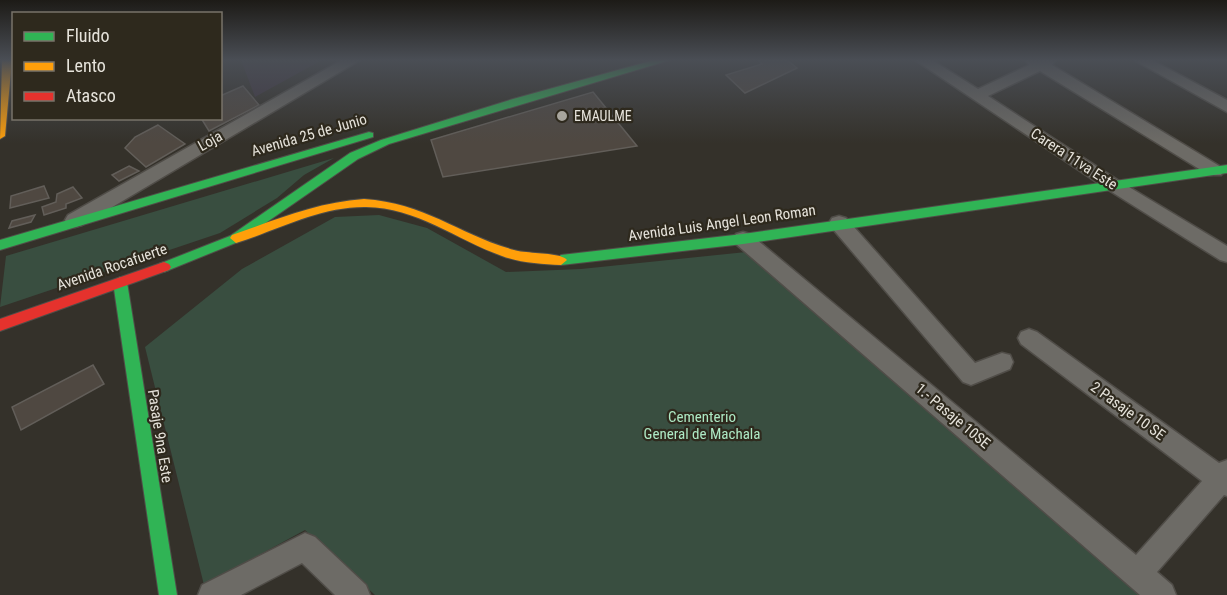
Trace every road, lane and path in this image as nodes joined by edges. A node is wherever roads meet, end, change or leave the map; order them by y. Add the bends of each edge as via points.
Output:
1 (305, 88) edge
2 (534, 88) edge
3 (565, 88) edge
4 (964, 88) edge
5 (992, 88) edge
6 (1084, 88) edge
7 (1192, 88) edge
8 (976, 96) junction
9 (6, 101) edge
10 (1227, 107) edge
11 (0, 136) edge
12 (1221, 170) edge
13 (1113, 185) junction
14 (839, 223) junction
15 (68, 224) junction
16 (234, 239) junction
17 (743, 239) junction
18 (0, 244) edge
19 (1227, 255) edge
20 (120, 282) junction
21 (0, 325) edge
22 (1029, 338) dead end
23 (1002, 362) dead end
24 (1225, 478) edge
25 (1138, 573) junction
26 (168, 595) edge
27 (212, 595) edge
28 (356, 595) edge
29 (1162, 595) edge

1 - 15 street, Loja
2 - 15 main road, Avenida 25 de Junio
3 - 16 main road, Avenida 25 de Junio via 385,142 354,156
4 - 8 street, Carera 11va Este
5 - 8 street
6 - 12 street
7 - 10 street
8 - 13 street, Carera 11va Este
9 - 11 main road
12 - 13 main road, Avenida Luis Angel Leon Roman
13 - 14 main road, Avenida Luis Angel Leon Roman
13 - 19 street, Carera 11va Este
14 - 17 main road, Avenida Luis Angel Leon Roman
14 - 23 street via 971,375
15 - 18 main road, Avenida 25 de Junio
16 - 17 main road, Avenida Luis Angel Leon Roman via 349,204 382,204 421,214 507,253 533,259 571,260
16 - 20 main road, Avenida Rocafuerte
17 - 25 street, 1.- Pasaje 10SE
20 - 21 main road, Avenida Rocafuerte
20 - 26 main road, Pasaje 9na Este
22 - 24 street, 2 Pasaje 10 SE
24 - 25 street
25 - 29 street, 1.- Pasaje 10SE
27 - 28 street via 305,547

